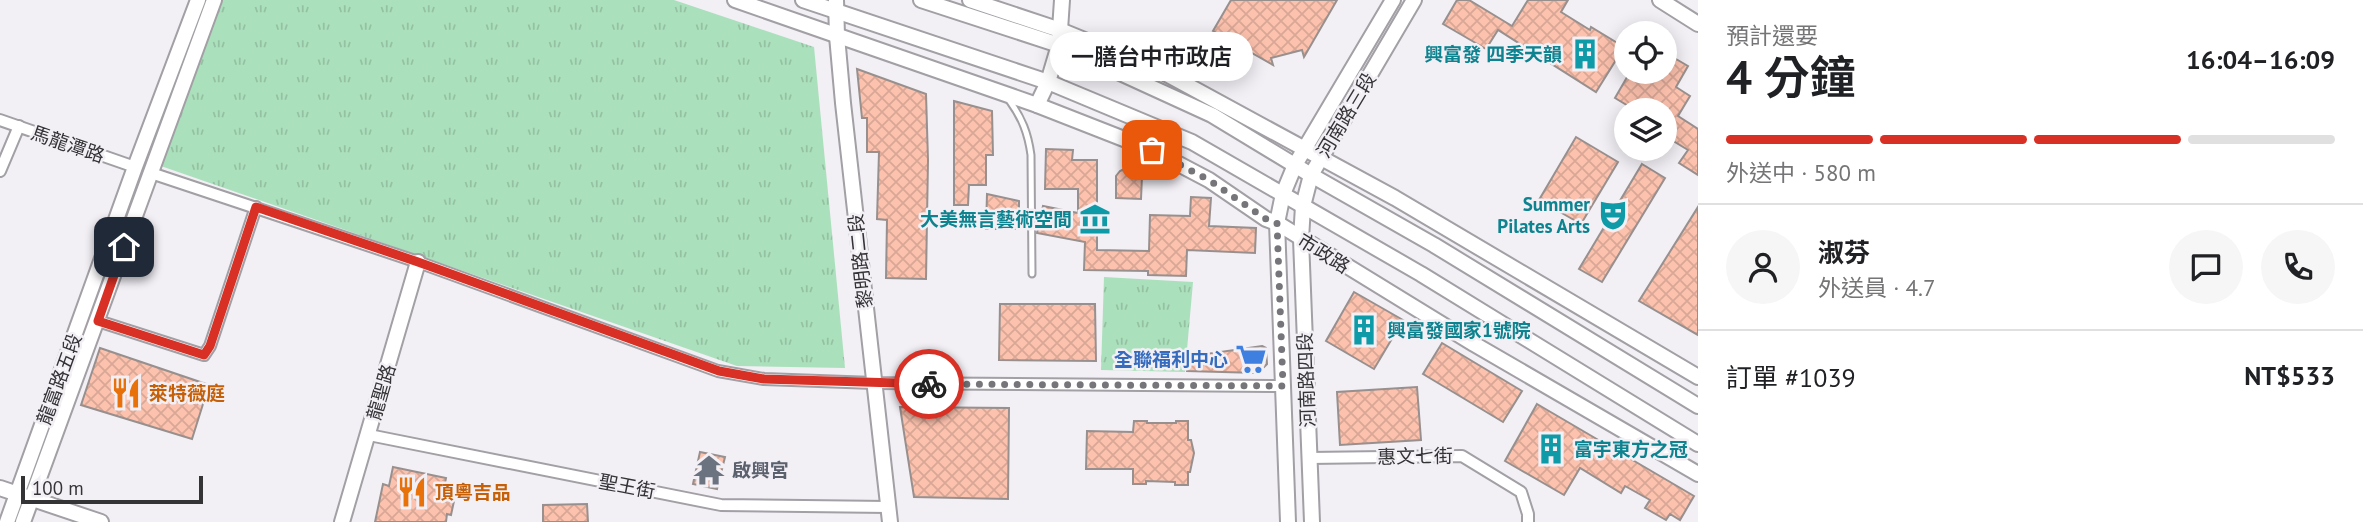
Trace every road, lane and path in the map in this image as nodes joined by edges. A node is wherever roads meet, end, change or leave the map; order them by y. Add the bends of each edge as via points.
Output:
1 (198, 0) edge
2 (214, 0) edge
3 (735, 0) edge
4 (803, 0) edge
5 (921, 0) edge
6 (970, 0) edge
7 (1062, 0) edge
8 (1393, 0) edge
9 (1414, 0) edge
10 (1660, 0) edge
11 (836, 6) edge
12 (1698, 23) edge
13 (836, 36) junction
14 (1060, 38) junction
15 (1048, 82) junction
16 (1006, 94) junction
17 (1037, 105) junction
18 (0, 120) edge
19 (19, 127) junction
20 (1305, 148) junction
21 (1322, 157) junction
22 (1295, 165) junction
23 (135, 167) junction
24 (0, 171) edge
25 (150, 173) junction
26 (1311, 175) junction
27 (1283, 194) junction
28 (1303, 206) junction
29 (256, 207) junction
30 (1277, 223) junction
31 (1301, 239) junction
32 (418, 262) junction
33 (1032, 274) dead end
34 (98, 321) junction
35 (1698, 377) edge
36 (874, 383) junction
37 (1283, 386) junction
38 (1698, 406) edge
39 (369, 435) junction
40 (1698, 444) edge
41 (1309, 458) junction
42 (1698, 474) edge
43 (0, 488) edge
44 (17, 494) junction
45 (32, 499) junction
46 (889, 515) edge
47 (7, 522) edge
48 (23, 522) edge
49 (101, 522) edge
50 (342, 522) edge
51 (1288, 522) edge
52 (1312, 522) edge
53 (1528, 522) edge

1 - 23 street, 龍富路五段
2 - 25 street, 龍富路五段
3 - 13 street, 市政路
4 - 11 street, 市政路
5 - 14 street
6 - 14 street
7 - 14 street
8 - 20 street, 河南路三段
9 - 21 street, 河南路三段
10 - 12 street
11 - 13 street, 黎明路二段
11 - 15 street, 市政路
13 - 16 street, 市政路
13 - 36 street, 黎明路二段
14 - 15 street
14 - 20 street via 1163,72
14 - 22 street via 1212,115
15 - 17 street
15 - 27 street, 市政路 via 1192,142
16 - 17 street, 市政路
16 - 33 lane via 1021,116 1031,155
17 - 30 street, 市政路 via 1152,150
18 - 19 street, 馬龍潭路
19 - 23 street, 馬龍潭路
19 - 24 street
20 - 21 street
20 - 22 street, 河南路三段
21 - 26 street, 河南路三段
21 - 35 street
22 - 26 street
22 - 27 street, 河南路四段
23 - 44 street, 龍富路五段
25 - 29 street
25 - 34 street, 龍富路五段
26 - 28 street, 河南路三段
26 - 38 street
27 - 28 street, 市政路
27 - 30 street, 河南路四段
28 - 31 street, 河南路三段
28 - 40 street, 市政路
29 - 32 street
29 - 34 street via 204,355
30 - 31 street, 市政路
30 - 37 street, 河南路四段
31 - 41 street, 河南路四段
31 - 42 street, 市政路
32 - 36 street via 719,371 764,379
32 - 39 street, 龍聖路
34 - 45 street, 龍富路五段
36 - 37 street
36 - 46 street, 黎明路二段
37 - 51 street, 河南路四段
39 - 46 street, 聖王街 via 721,505
39 - 50 street, 龍聖路
41 - 52 street, 河南路四段
41 - 53 street, 惠文七街 via 1462,456 1521,492
43 - 44 street
44 - 45 street
44 - 47 street, 龍富路五段
45 - 48 street, 龍富路五段
45 - 49 street

